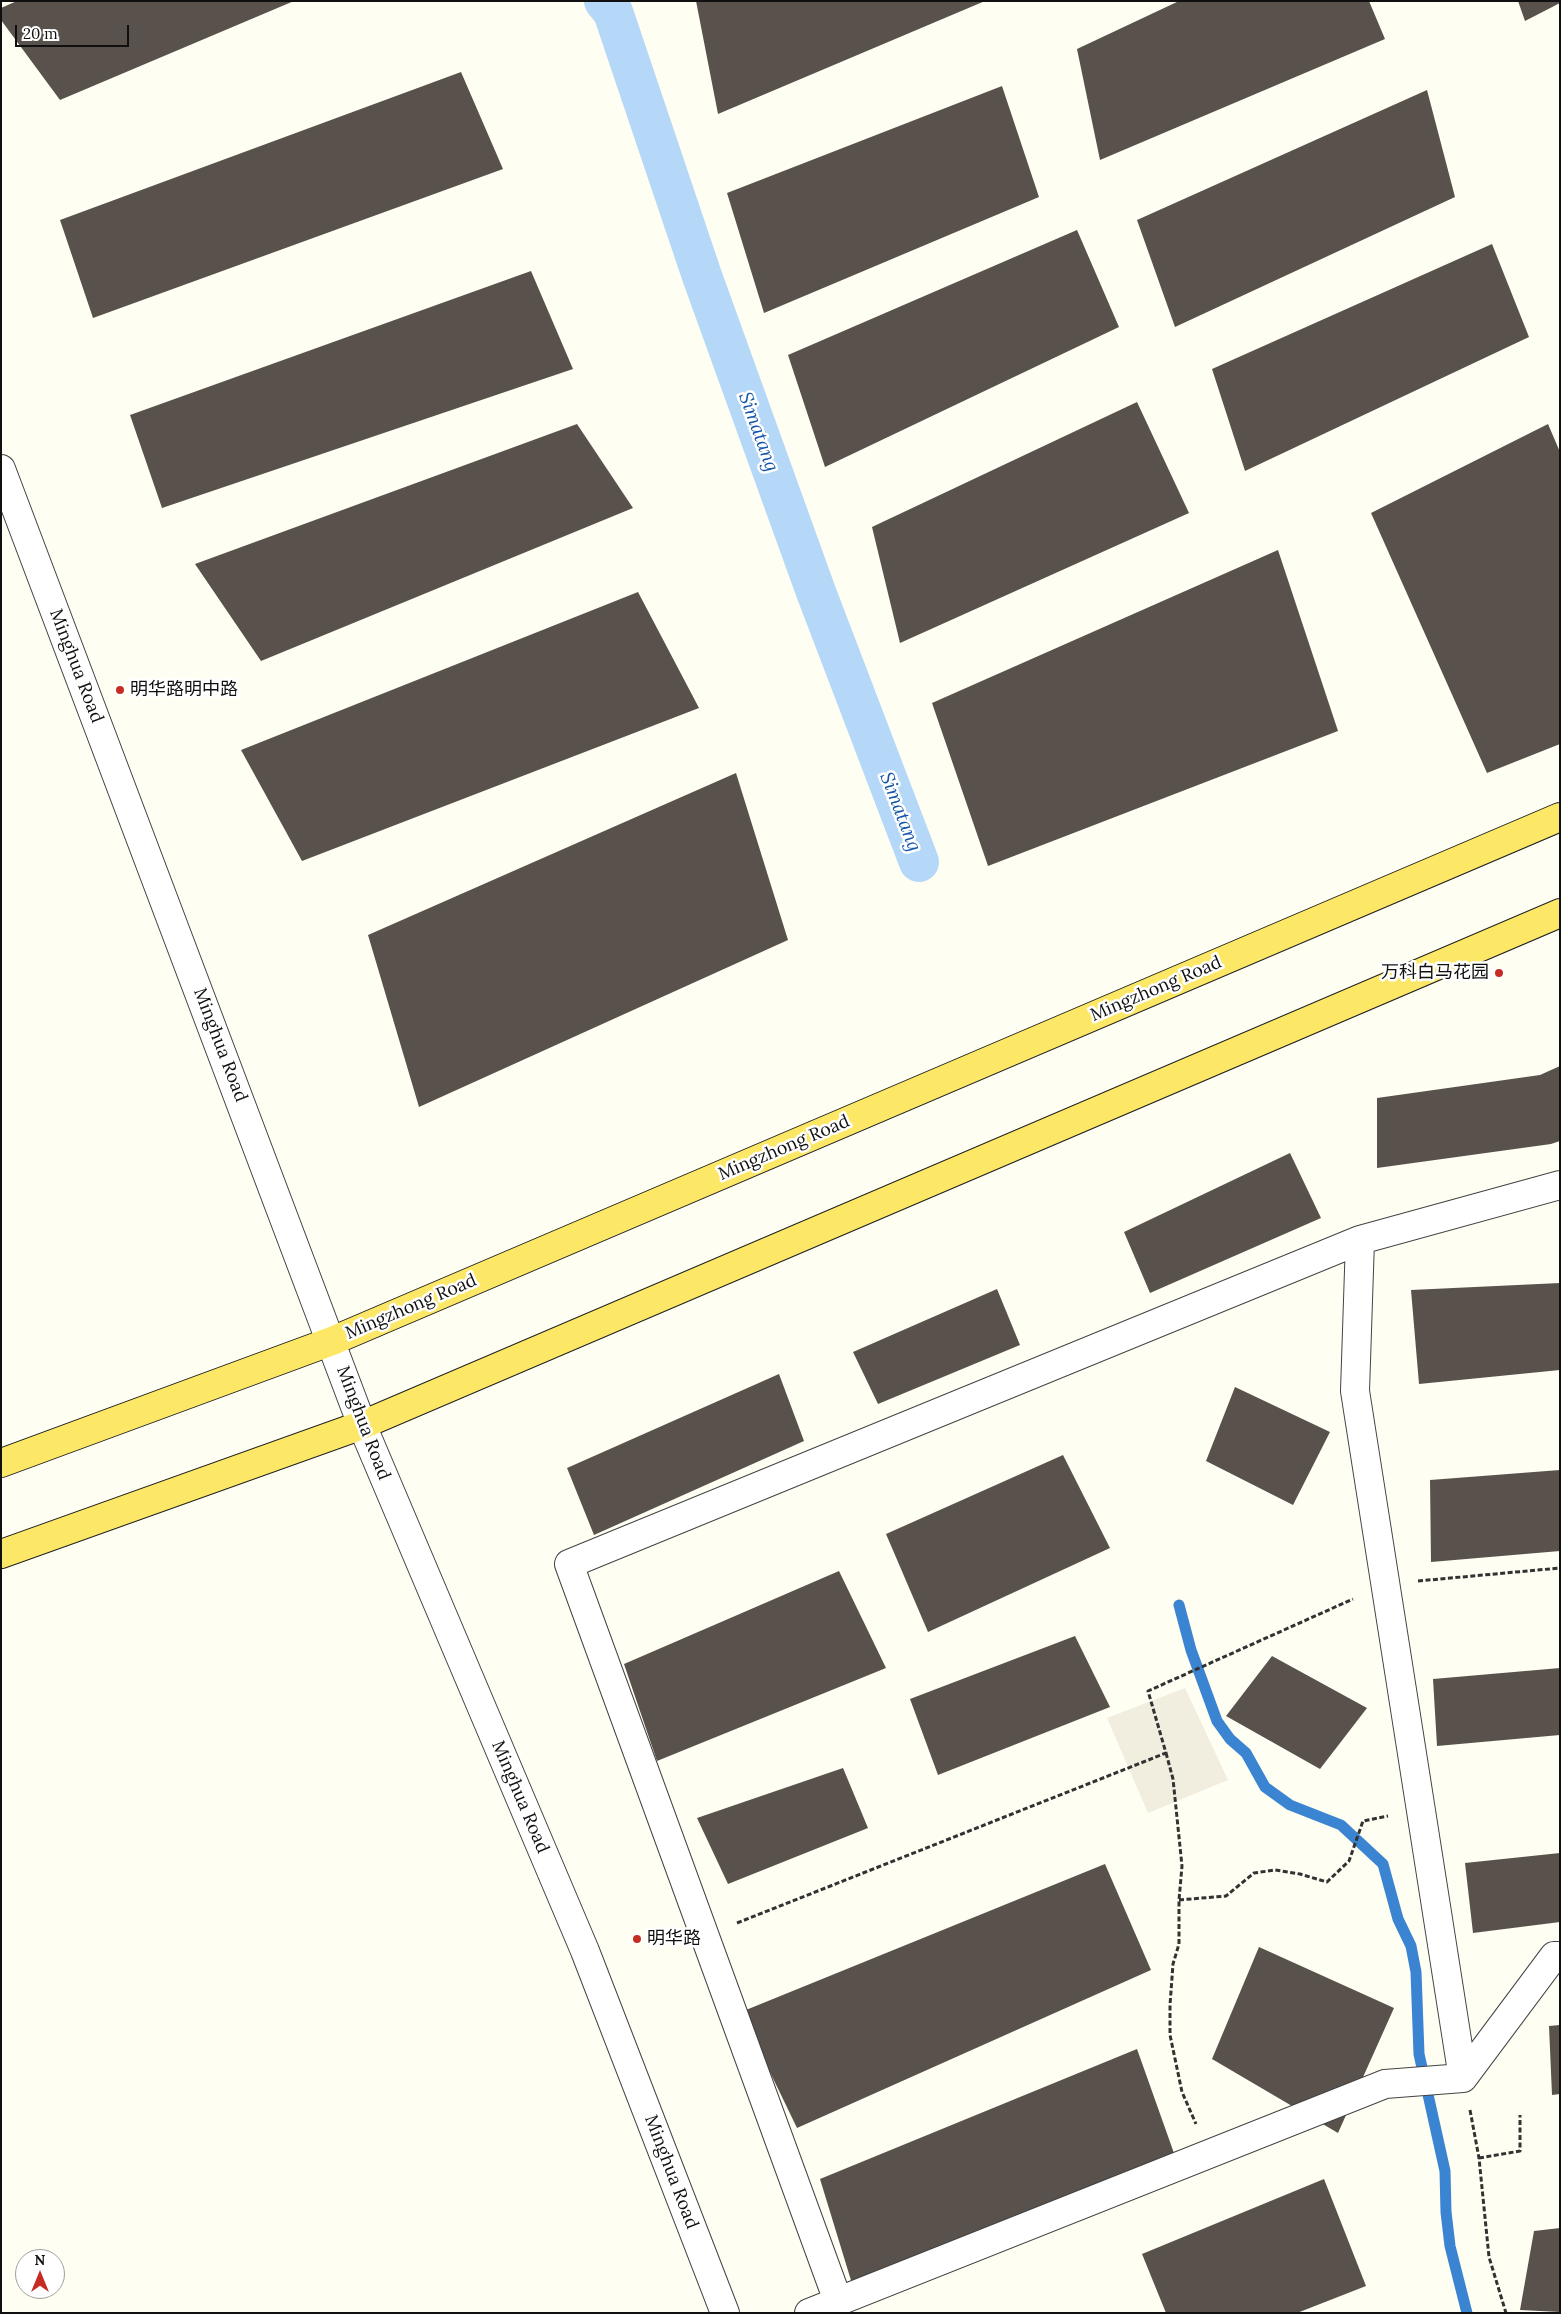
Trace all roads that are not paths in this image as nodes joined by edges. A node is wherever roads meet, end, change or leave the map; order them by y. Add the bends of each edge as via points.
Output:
1 (1, 469) edge
2 (1560, 817) edge
3 (1560, 913) edge
4 (1560, 1185) edge
5 (1360, 1240) junction
6 (332, 1341) junction
7 (362, 1425) junction
8 (1, 1463) edge
9 (1, 1554) edge
10 (1560, 1956) edge
11 (1464, 2078) junction
12 (838, 2301) junction
13 (725, 2313) edge
14 (808, 2313) edge

1 - 6 street, Minghua Road
2 - 6 main road, Mingzhong Road
3 - 7 main road
4 - 5 street
5 - 11 street via 1355,1391
5 - 12 street via 569,1564
6 - 7 street, Minghua Road
6 - 8 main road, Mingzhong Road
7 - 9 main road
7 - 13 street, Minghua Road via 585,1951
10 - 11 street via 1554,1956
11 - 12 street via 1385,2084
12 - 14 street

